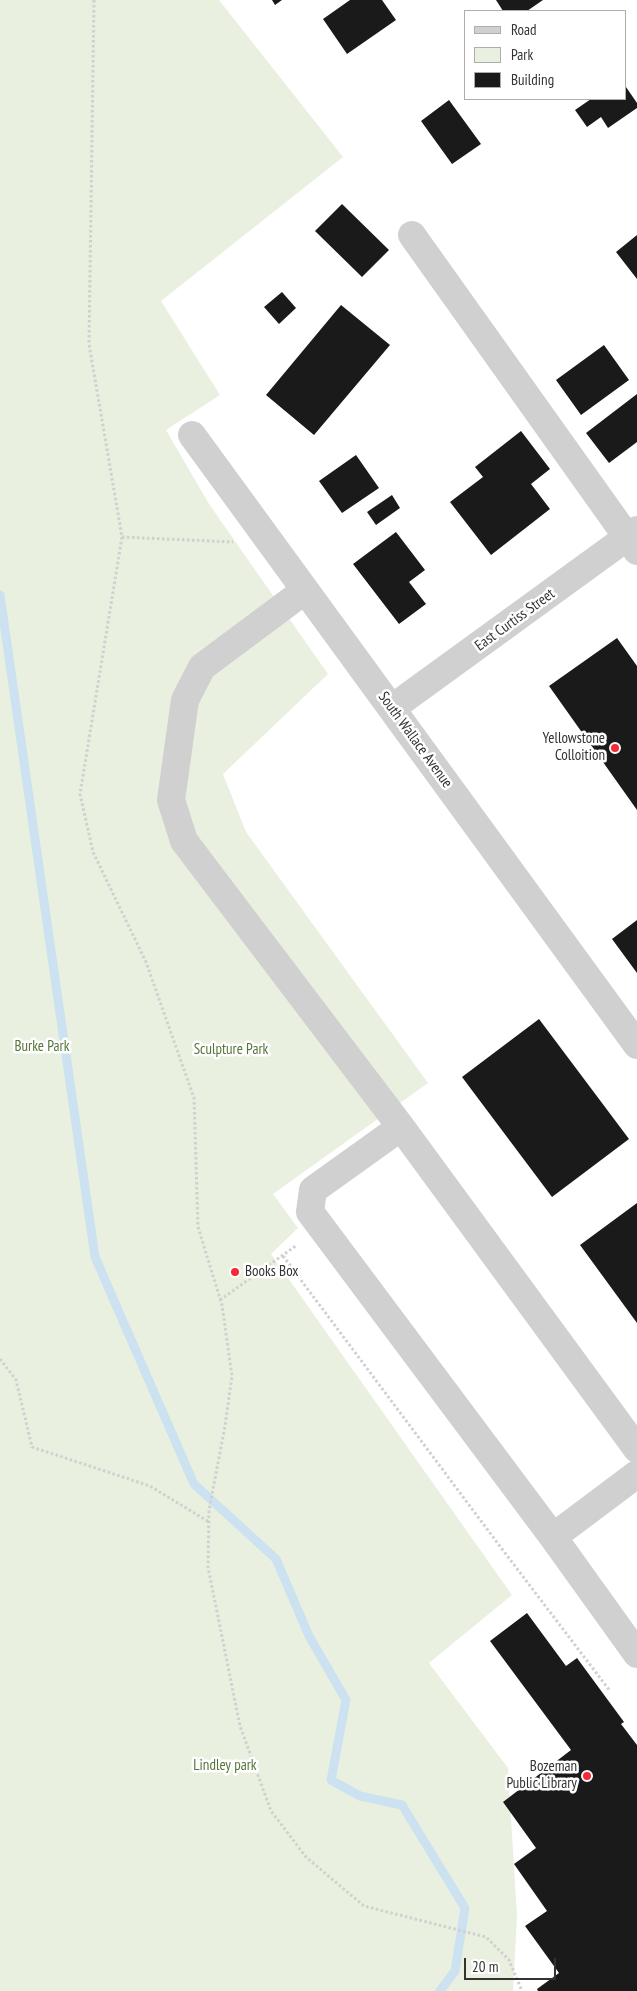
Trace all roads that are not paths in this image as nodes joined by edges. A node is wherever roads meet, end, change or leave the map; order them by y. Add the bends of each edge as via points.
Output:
1 (412, 235) dead end
2 (192, 435) dead end
3 (634, 540) edge
4 (304, 591) junction
5 (392, 708) junction
6 (637, 1045) edge
7 (401, 1127) junction
8 (637, 1449) edge
9 (637, 1474) edge
10 (552, 1537) junction
11 (637, 1654) edge

1 - 3 street
2 - 4 street, South Wallace Avenue
3 - 5 street, East Curtiss Street
4 - 5 street, South Wallace Avenue
4 - 7 street via 202,666 185,700 171,800 184,841
5 - 6 street, South Wallace Avenue
7 - 8 street
7 - 10 street via 314,1190 310,1212
9 - 10 street
10 - 11 street

